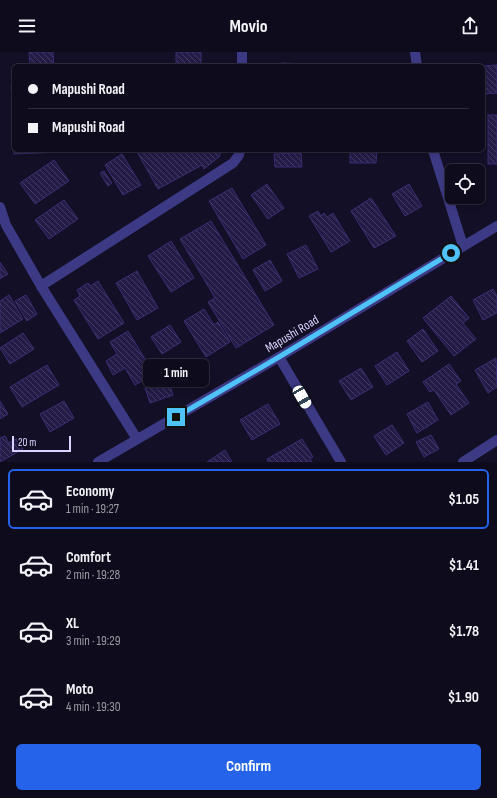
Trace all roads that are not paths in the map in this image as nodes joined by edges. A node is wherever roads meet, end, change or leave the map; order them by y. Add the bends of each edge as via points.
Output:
1 (242, 52) edge
2 (416, 52) edge
3 (242, 64) edge
4 (417, 64) edge
5 (240, 152) edge
6 (434, 152) edge
7 (0, 207) edge
8 (497, 226) edge
9 (463, 246) junction
10 (41, 286) junction
11 (279, 357) junction
12 (137, 439) junction
13 (497, 440) edge
14 (98, 462) edge
15 (341, 462) edge
16 (463, 462) edge

1 - 3 street
2 - 4 street
5 - 10 street via 233,163
6 - 9 street
7 - 10 street via 6,225
8 - 9 street, Mapushi Road
9 - 11 street, Mapushi Road
10 - 12 street
11 - 12 street, Mapushi Road
11 - 15 street
12 - 14 street, Mapushi Road
13 - 16 street

